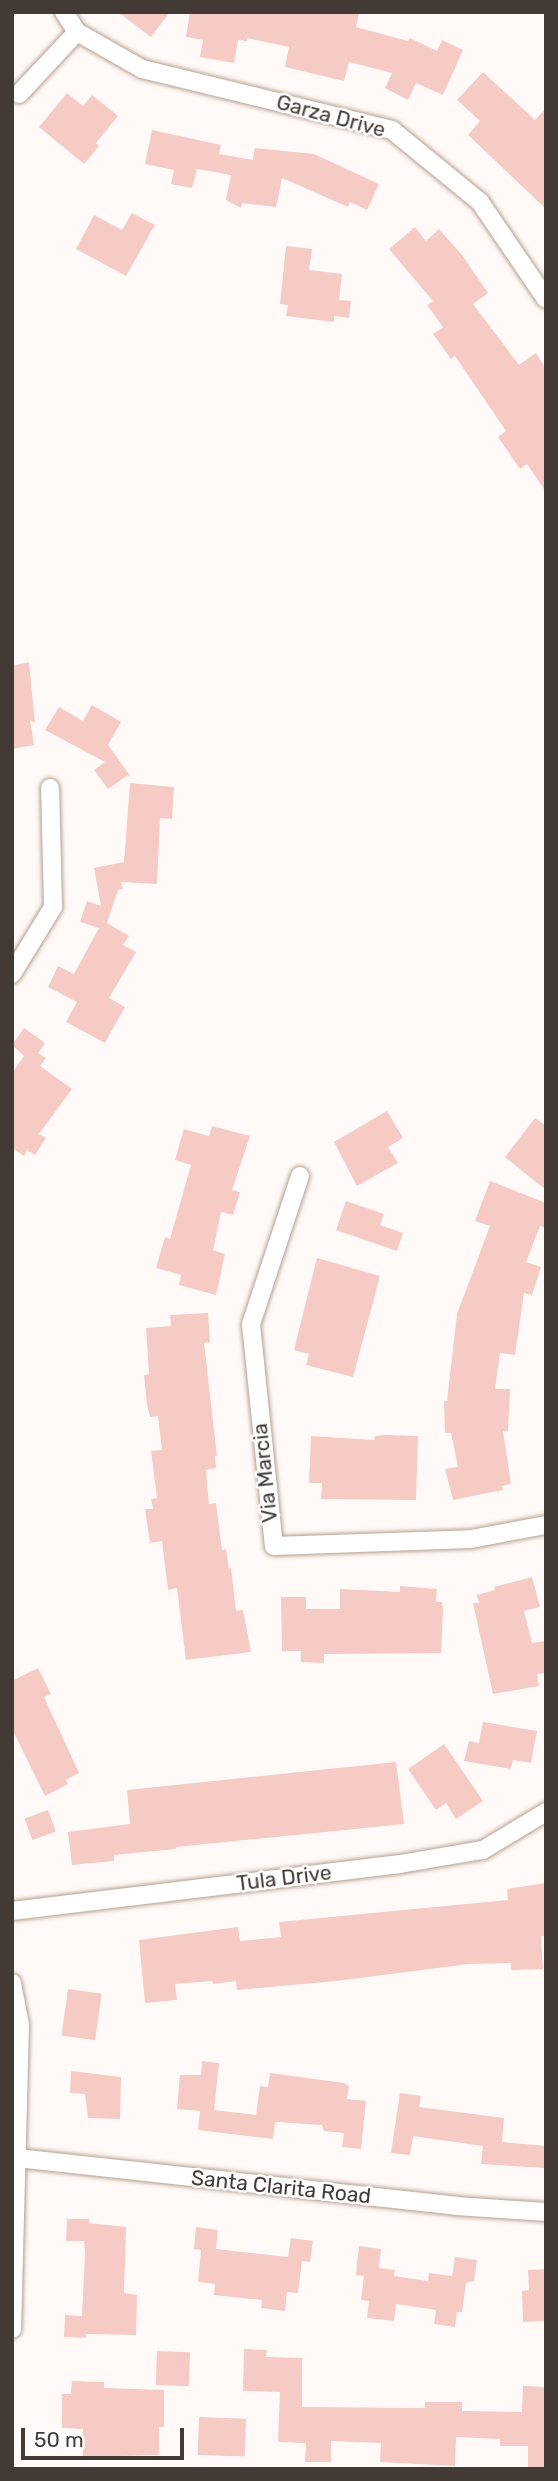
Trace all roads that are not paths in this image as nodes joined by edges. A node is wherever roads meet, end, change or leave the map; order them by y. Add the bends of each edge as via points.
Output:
1 (64, 12) edge
2 (76, 32) junction
3 (19, 94) dead end
4 (546, 299) edge
5 (50, 788) dead end
6 (12, 974) edge
7 (300, 1176) dead end
8 (546, 1525) edge
9 (546, 1812) edge
10 (12, 1911) edge
11 (12, 1983) edge
12 (17, 2158) junction
13 (546, 2212) edge
14 (12, 2329) edge

1 - 2 street, Garza Drive
2 - 3 street
2 - 4 street, Garza Drive via 142,69 392,130 480,201
5 - 6 street via 53,907
7 - 8 street, Via Marcia via 251,1324 274,1546 471,1539
9 - 10 street, Tula Drive via 483,1850
11 - 12 street via 20,2025
12 - 13 street, Santa Clarita Road
12 - 14 street

